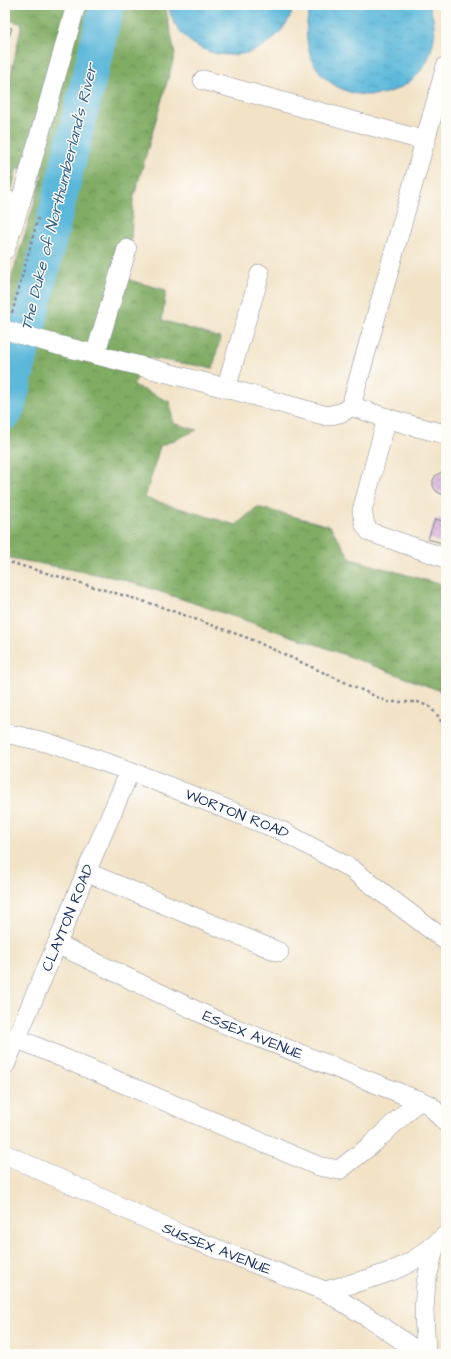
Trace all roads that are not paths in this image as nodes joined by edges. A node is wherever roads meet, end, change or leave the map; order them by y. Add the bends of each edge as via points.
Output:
1 (76, 5) edge
2 (446, 66) edge
3 (203, 80) dead end
4 (426, 141) junction
5 (12, 202) edge
6 (126, 249) dead end
7 (5, 250) edge
8 (260, 274) dead end
9 (5, 330) edge
10 (95, 354) junction
11 (226, 388) junction
12 (351, 406) junction
13 (387, 418) junction
14 (446, 434) edge
15 (445, 558) edge
16 (5, 733) edge
17 (130, 771) junction
18 (86, 872) junction
19 (446, 941) edge
20 (57, 944) junction
21 (279, 952) dead end
22 (16, 1038) junction
23 (5, 1064) edge
24 (419, 1100) junction
25 (446, 1123) edge
26 (5, 1154) edge
27 (440, 1240) edge
28 (325, 1291) junction
29 (421, 1354) edge
30 (426, 1354) edge

1 - 5 street
2 - 4 street
3 - 4 street
4 - 12 street
5 - 7 street
6 - 10 street
8 - 11 street
9 - 10 street, bridge
10 - 11 street
11 - 12 street via 326,416 343,412
12 - 13 street
13 - 14 street
13 - 15 street via 362,511 365,525 370,532
16 - 17 street, WORTON ROAD via 45,742
17 - 18 street, CLAYTON ROAD
17 - 19 street, WORTON ROAD via 282,831 344,864
18 - 20 street, CLAYTON ROAD
18 - 21 street
20 - 22 street, CLAYTON ROAD
20 - 24 street, ESSEX AVENUE via 222,1023
22 - 23 street, CLAYTON ROAD
22 - 24 street via 318,1166 339,1170 371,1145
24 - 25 street, ESSEX AVENUE via 430,1105
26 - 28 street, SUSSEX AVENUE via 184,1236
27 - 28 street via 402,1267
27 - 30 street via 426,1282
28 - 29 street, SUSSEX AVENUE

